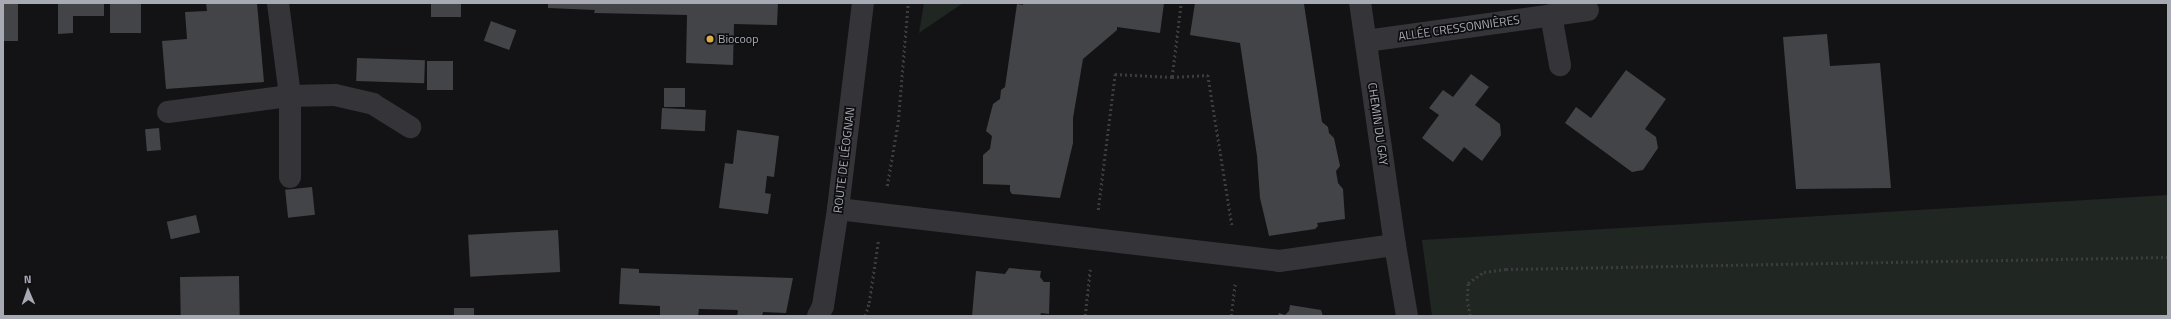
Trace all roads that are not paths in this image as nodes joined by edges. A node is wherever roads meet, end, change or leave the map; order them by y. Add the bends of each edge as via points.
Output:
1 (278, 3) edge
2 (863, 3) edge
3 (1360, 3) edge
4 (1588, 10) dead end
5 (1551, 15) junction
6 (1366, 41) junction
7 (1560, 64) dead end
8 (290, 96) junction
9 (168, 112) dead end
10 (410, 127) dead end
11 (290, 177) dead end
12 (838, 208) junction
13 (1395, 245) junction
14 (818, 316) edge
15 (1407, 316) edge

1 - 8 street
2 - 12 street, ROUTE DE LÉOGNAN
3 - 6 street, CHEMIN DU GAY
4 - 5 street, ALLÉE CRESSONNIÈRES
5 - 6 street, ALLÉE CRESSONNIÈRES
5 - 7 street
6 - 13 street, CHEMIN DU GAY
8 - 9 street
8 - 10 street via 335,95 374,104
8 - 11 street
12 - 13 street via 1279,261
12 - 14 street, ROUTE DE LÉOGNAN via 823,306
13 - 15 street, CHEMIN DU GAY

